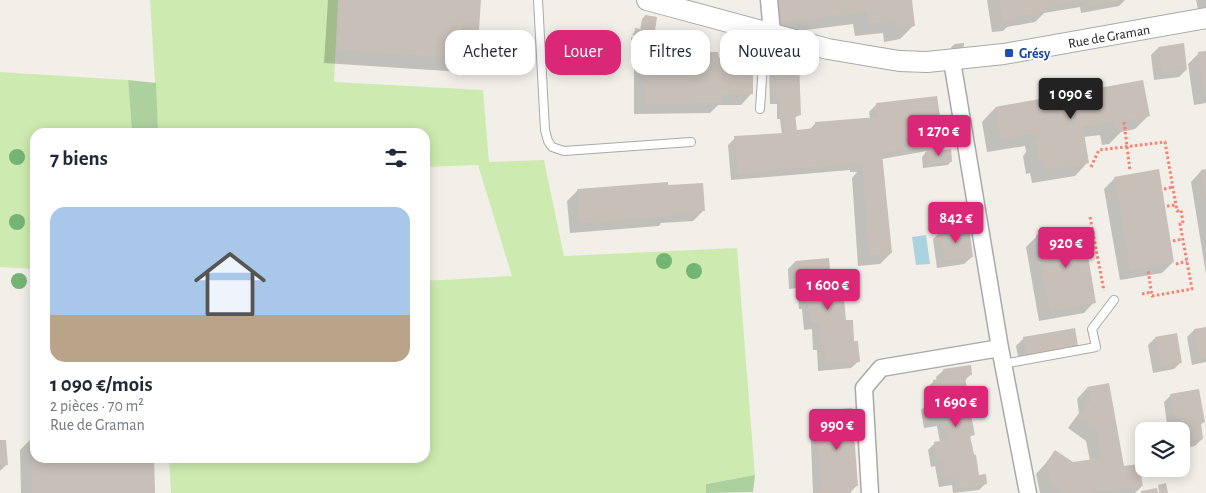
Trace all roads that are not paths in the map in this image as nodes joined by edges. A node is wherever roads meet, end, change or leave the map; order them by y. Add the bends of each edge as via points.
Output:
1 (538, 0) edge
2 (647, 0) edge
3 (770, 0) edge
4 (1206, 18) edge
5 (761, 30) edge
6 (769, 30) edge
7 (819, 46) edge
8 (952, 61) junction
9 (764, 75) edge
10 (760, 110) dead end
11 (690, 142) dead end
12 (1114, 300) dead end
13 (1000, 348) junction
14 (1003, 364) junction
15 (870, 493) edge
16 (1028, 493) edge

1 - 11 lane via 545,130 552,146 564,152
2 - 5 street, Rue de Graman
3 - 6 street
4 - 8 street, Rue de Graman
7 - 8 street, Rue de Graman via 899,61
8 - 13 street
9 - 10 lane
12 - 14 lane via 1092,329 1096,347
13 - 14 street
13 - 15 street via 881,368 864,388
14 - 16 street

